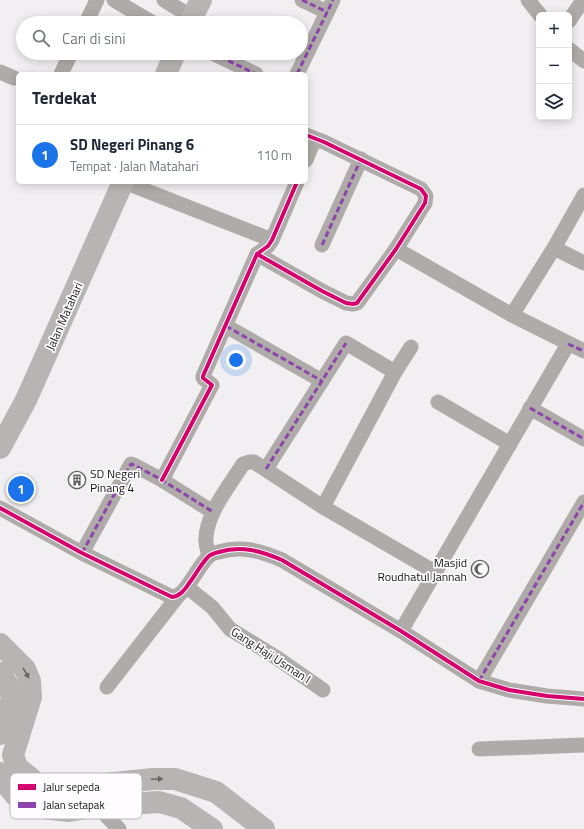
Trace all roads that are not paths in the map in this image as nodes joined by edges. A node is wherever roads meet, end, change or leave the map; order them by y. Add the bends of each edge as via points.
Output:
1 (97, 0) edge
2 (114, 0) edge
3 (164, 0) edge
4 (302, 0) edge
5 (528, 0) edge
6 (583, 0) edge
7 (330, 6) edge
8 (538, 12) edge
9 (194, 13) edge
10 (89, 16) edge
11 (141, 16) edge
12 (572, 16) edge
13 (308, 51) edge
14 (572, 51) edge
15 (68, 60) edge
16 (172, 60) edge
17 (227, 60) edge
18 (304, 60) edge
19 (584, 61) edge
20 (62, 72) edge
21 (167, 72) edge
22 (252, 72) edge
23 (298, 72) edge
24 (312, 138) edge
25 (308, 155) edge
26 (362, 159) junction
27 (122, 184) edge
28 (128, 184) edge
29 (295, 184) edge
30 (584, 195) edge
31 (272, 240) junction
32 (322, 245) dead end
33 (554, 248) junction
34 (396, 249) junction
35 (257, 254) junction
36 (584, 264) edge
37 (512, 315) junction
38 (226, 326) junction
39 (568, 344) junction
40 (411, 347) dead end
41 (584, 351) edge
42 (395, 372) junction
43 (322, 381) junction
44 (438, 402) dead end
45 (530, 408) junction
46 (584, 439) edge
47 (510, 444) junction
48 (0, 448) edge
49 (266, 469) junction
50 (162, 480) junction
51 (584, 502) edge
52 (323, 507) junction
53 (0, 508) edge
54 (213, 512) junction
55 (82, 553) junction
56 (209, 555) junction
57 (435, 572) junction
58 (182, 591) junction
59 (401, 631) junction
60 (0, 644) edge
61 (0, 673) edge
62 (478, 681) junction
63 (107, 688) dead end
64 (323, 690) dead end
65 (584, 700) edge
66 (0, 734) edge
67 (584, 745) edge
68 (479, 749) dead end
69 (0, 773) edge
70 (24, 773) edge
71 (142, 780) edge
72 (10, 789) edge
73 (142, 803) edge
74 (109, 819) edge
75 (119, 829) edge
76 (212, 829) edge
77 (264, 829) edge

1 - 10 street
2 - 11 street
3 - 9 street
4 - 7 street
5 - 8 street
6 - 12 street
7 - 13 street
14 - 19 street
15 - 20 street
16 - 21 main road
17 - 22 street
18 - 23 street
24 - 25 street
24 - 26 street
26 - 32 street
26 - 34 street via 422,189 426,196 425,203
27 - 48 main road, Jalan Matahari via 32,388
28 - 31 street
29 - 31 street
30 - 33 street
31 - 35 street
33 - 36 street
33 - 37 street
34 - 35 street via 357,303 353,304 322,291
34 - 37 street
35 - 38 street
37 - 39 street
38 - 43 street
38 - 50 street via 203,376 212,385
39 - 41 street
39 - 45 street
40 - 42 street
42 - 43 street via 346,343
42 - 52 street
43 - 49 street
44 - 47 street
45 - 46 street
45 - 47 street
47 - 57 street
49 - 52 street
49 - 54 street via 254,462 243,464
50 - 54 street
50 - 55 street via 131,464
51 - 62 street
52 - 57 street
53 - 55 street
54 - 56 street via 206,536
55 - 58 street via 172,597
56 - 58 street
56 - 59 street via 236,548 265,552
57 - 59 street
58 - 63 street
58 - 64 street, Gang Haji Usman I via 212,607 230,629
59 - 62 street
60 -> 70 main road via 25,669 30,681 31,697 12,755 17,767
61 - 66 main road via 10,688 12,702
62 - 65 street via 509,690
67 - 68 street
69 - 72 main road
71 -> 77 main road via 175,779 216,792
73 - 76 main road via 158,802 181,808
74 - 75 street

